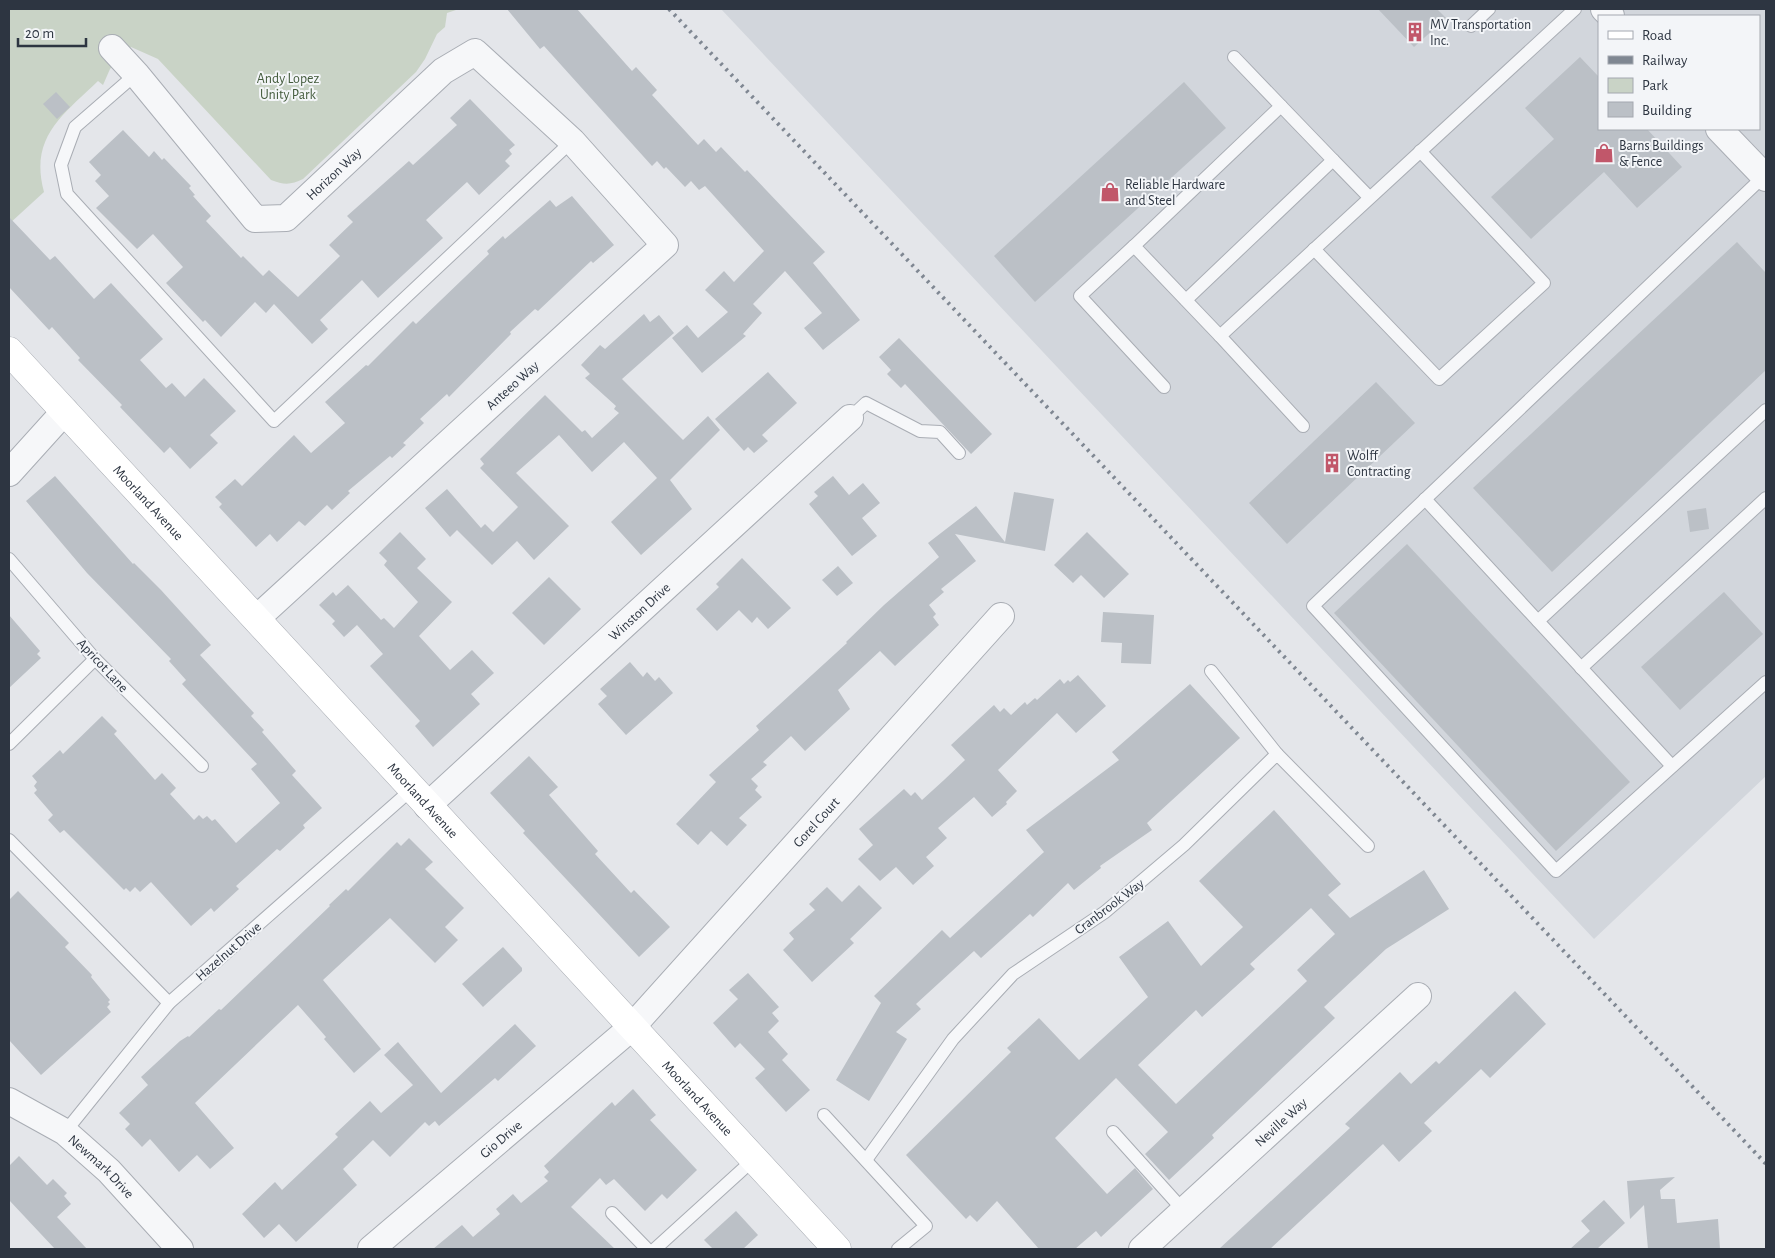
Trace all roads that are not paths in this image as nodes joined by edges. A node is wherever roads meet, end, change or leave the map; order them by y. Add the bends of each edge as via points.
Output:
1 (1489, 9) edge
2 (1575, 9) edge
3 (1470, 26) dead end
4 (112, 48) dead end
5 (1234, 57) dead end
6 (136, 74) junction
7 (1281, 106) junction
8 (1720, 130) edge
9 (572, 141) junction
10 (1420, 151) junction
11 (1333, 160) junction
12 (1765, 177) edge
13 (1369, 198) junction
14 (1134, 246) junction
15 (1314, 249) junction
16 (1186, 300) junction
17 (1220, 336) junction
18 (9, 351) edge
19 (1164, 387) dead end
20 (1766, 410) edge
21 (65, 412) junction
22 (850, 418) joint
23 (1304, 426) dead end
24 (959, 452) dead end
25 (9, 473) edge
26 (1766, 498) edge
27 (1425, 499) junction
28 (9, 559) edge
29 (1001, 616) dead end
30 (256, 619) junction
31 (1538, 621) junction
32 (95, 659) junction
33 (1581, 668) junction
34 (1211, 671) dead end
35 (1766, 682) edge
36 (9, 744) edge
37 (1277, 754) junction
38 (202, 766) dead end
39 (1672, 766) junction
40 (419, 798) junction
41 (9, 840) edge
42 (1368, 846) dead end
43 (1418, 996) dead end
44 (169, 1003) junction
45 (631, 1028) junction
46 (9, 1101) edge
47 (824, 1115) dead end
48 (65, 1132) junction
49 (1113, 1132) dead end
50 (753, 1160) junction
51 (866, 1160) junction
52 (1184, 1211) junction
53 (612, 1213) dead end
54 (180, 1249) edge
55 (372, 1249) edge
56 (647, 1249) edge
57 (655, 1249) edge
58 (837, 1249) edge
59 (898, 1249) edge
60 (1142, 1249) edge

1 - 3 lane
2 - 10 lane
4 - 6 street, Horizon Way
5 - 7 lane
6 - 9 street, Horizon Way via 255,219 286,218 443,71 475,52
6 - 9 lane via 75,127 61,165 67,194 274,421
7 - 11 lane
7 - 14 lane
8 - 12 street
9 - 30 street, Anteeo Way via 665,245
10 - 13 lane
10 - 15 lane via 1544,283 1438,379
11 - 13 lane
11 - 16 lane
12 - 27 lane
13 - 15 lane
14 - 16 lane
14 - 19 lane via 1080,296
15 - 17 lane
16 - 17 lane
17 - 23 lane
18 - 21 street, Moorland Avenue
20 - 31 lane
21 - 25 street
21 - 30 street, Moorland Avenue
22 - 24 lane via 866,403 920,431 940,432
22 - 40 street, Winston Drive
26 - 33 lane
27 - 31 lane
27 - 39 lane via 1313,606 1549,864 1556,871
28 - 32 lane, Apricot Lane
29 - 45 street, Gorel Court
30 - 40 street, Moorland Avenue
31 - 33 lane
32 - 36 lane
32 - 38 lane, Apricot Lane
33 - 39 lane
34 - 37 lane
35 - 39 lane
37 - 42 lane
37 - 51 lane, Cranbrook Way via 1184,845 1105,912 1013,974 953,1038
40 - 44 lane, Hazelnut Drive
40 - 45 street, Moorland Avenue
41 - 44 lane
43 - 52 street, Neville Way
44 - 48 lane, Hazelnut Drive
45 - 50 street, Moorland Avenue
45 - 55 street, Gio Drive
46 - 48 street, Newmark Drive
47 - 51 lane
48 - 54 street, Newmark Drive via 109,1171
49 - 52 lane
50 - 57 lane
50 - 58 street, Moorland Avenue
51 - 59 lane via 926,1226
52 - 60 street, Neville Way
53 - 56 lane

